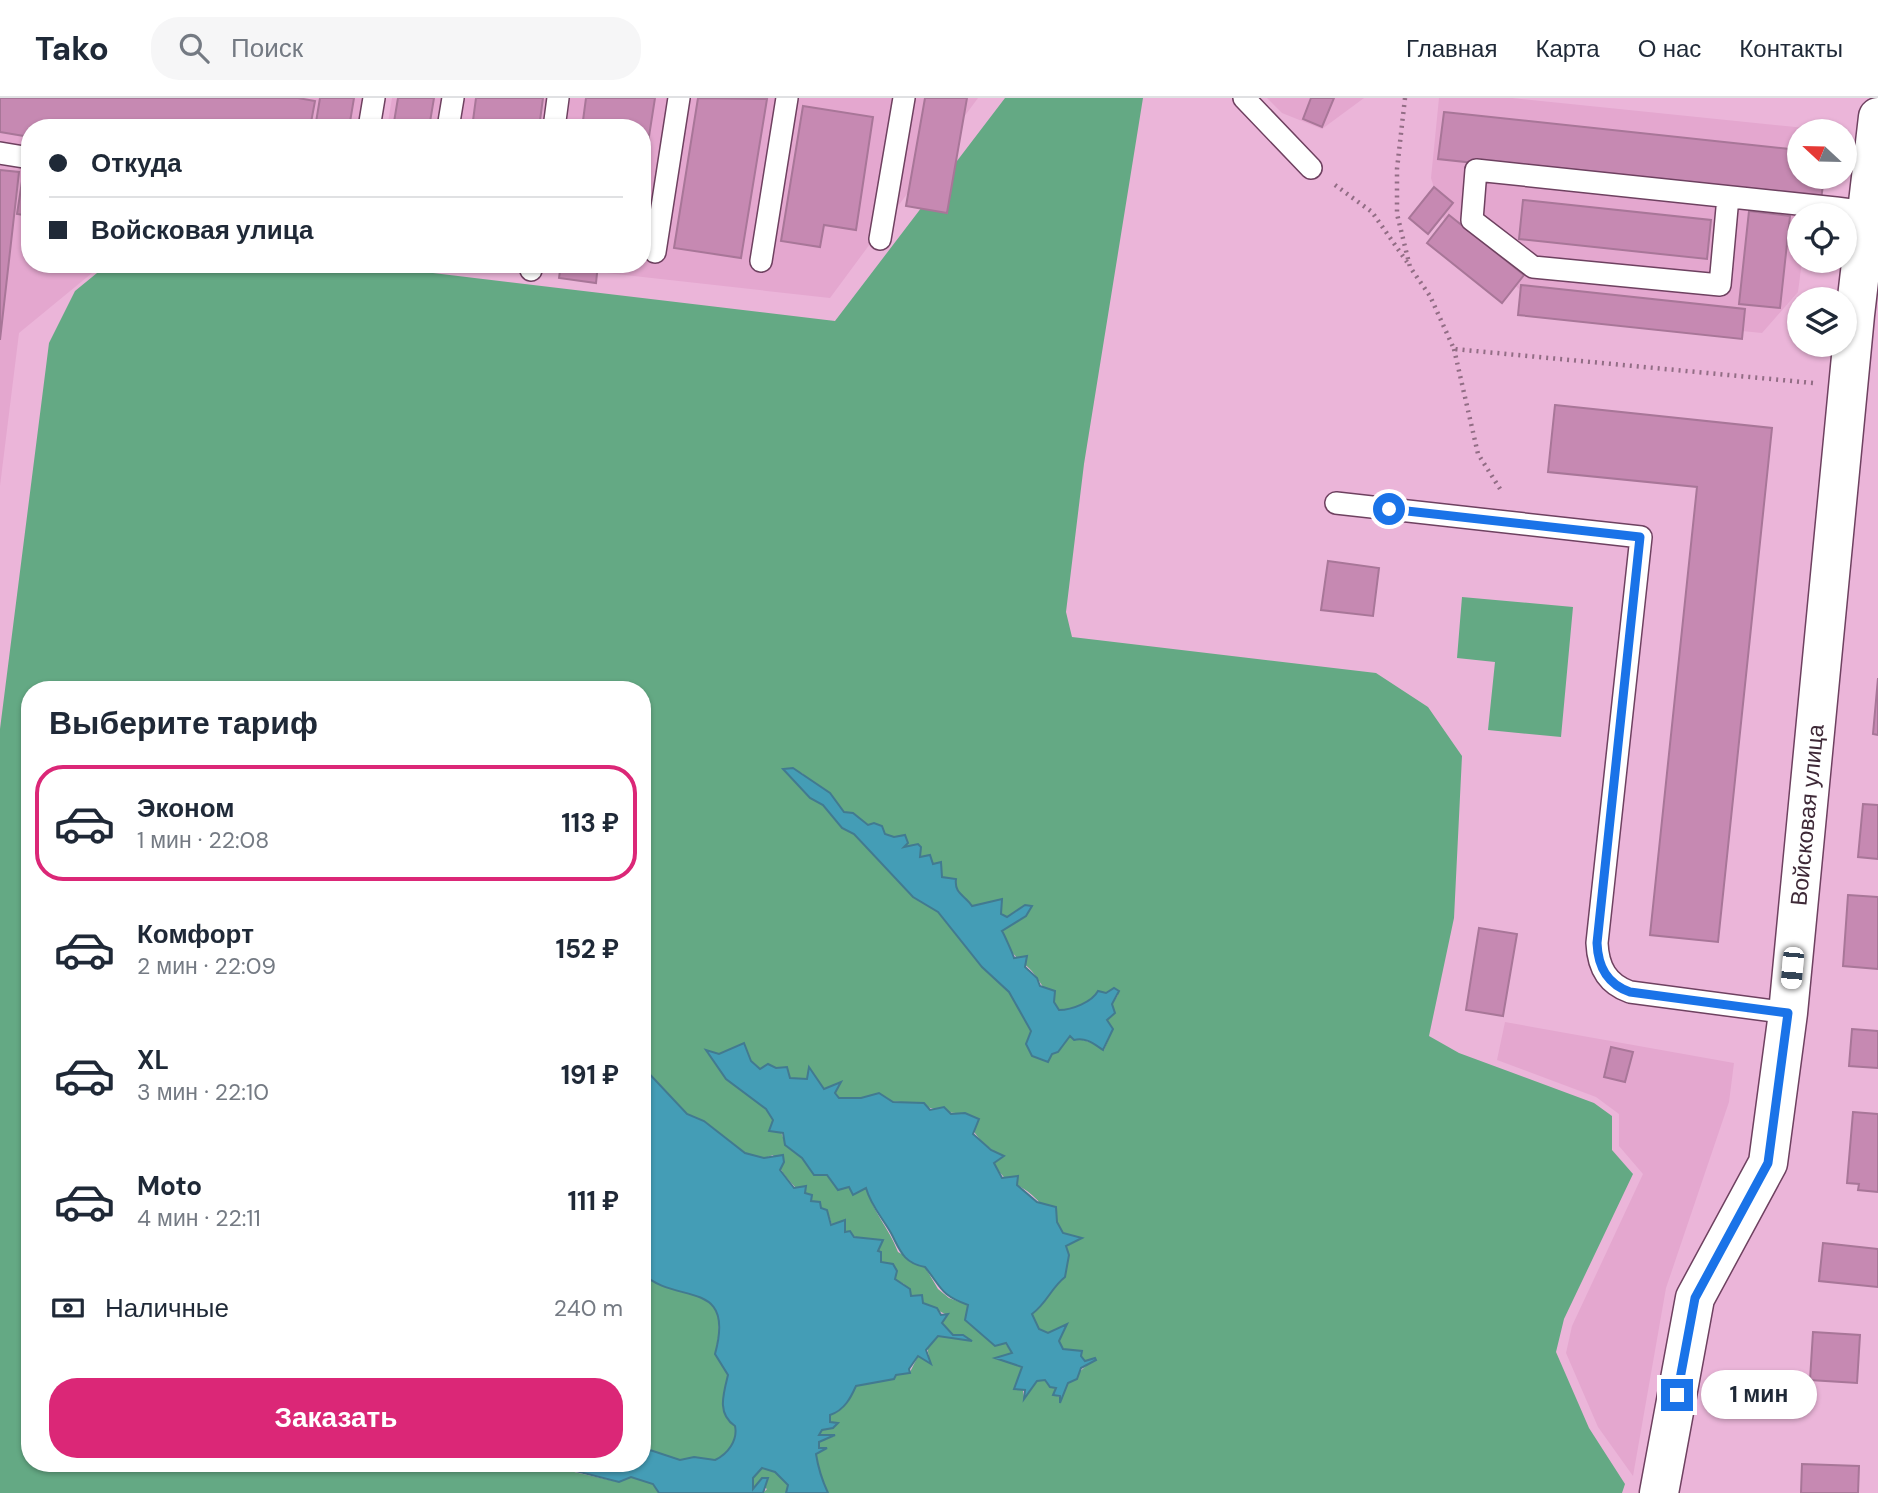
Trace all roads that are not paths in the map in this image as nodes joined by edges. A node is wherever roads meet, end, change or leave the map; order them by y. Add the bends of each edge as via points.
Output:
1 (374, 98) edge
2 (453, 98) edge
3 (558, 98) edge
4 (679, 98) edge
5 (787, 98) edge
6 (904, 98) edge
7 (1244, 98) edge
8 (1878, 117) edge
9 (370, 119) edge
10 (450, 119) edge
11 (555, 119) edge
12 (0, 153) edge
13 (21, 156) edge
14 (1311, 169) road end
15 (1728, 197) junction
16 (1867, 212) junction
17 (880, 239) dead end
18 (655, 252) dead end
19 (761, 261) dead end
20 (1866, 316) edge
21 (1336, 503) dead end
22 (1788, 1013) junction
23 (1659, 1493) edge

1 - 9 lane
2 - 10 lane
3 - 11 lane
4 - 18 lane
5 - 19 lane
6 - 17 lane
7 - 14 lane
8 - 16 street, Войсковая улица
12 - 13 lane
15 - 15 lane via 1476,170 1472,220 1533,267 1720,285
15 - 16 lane
16 - 20 street, Войсковая улица
20 - 22 street, Войсковая улица
21 - 22 lane via 1640,537 1597,943 1605,973 1617,987 1630,992
22 - 23 street, Войсковая улица via 1768,1163 1695,1298

